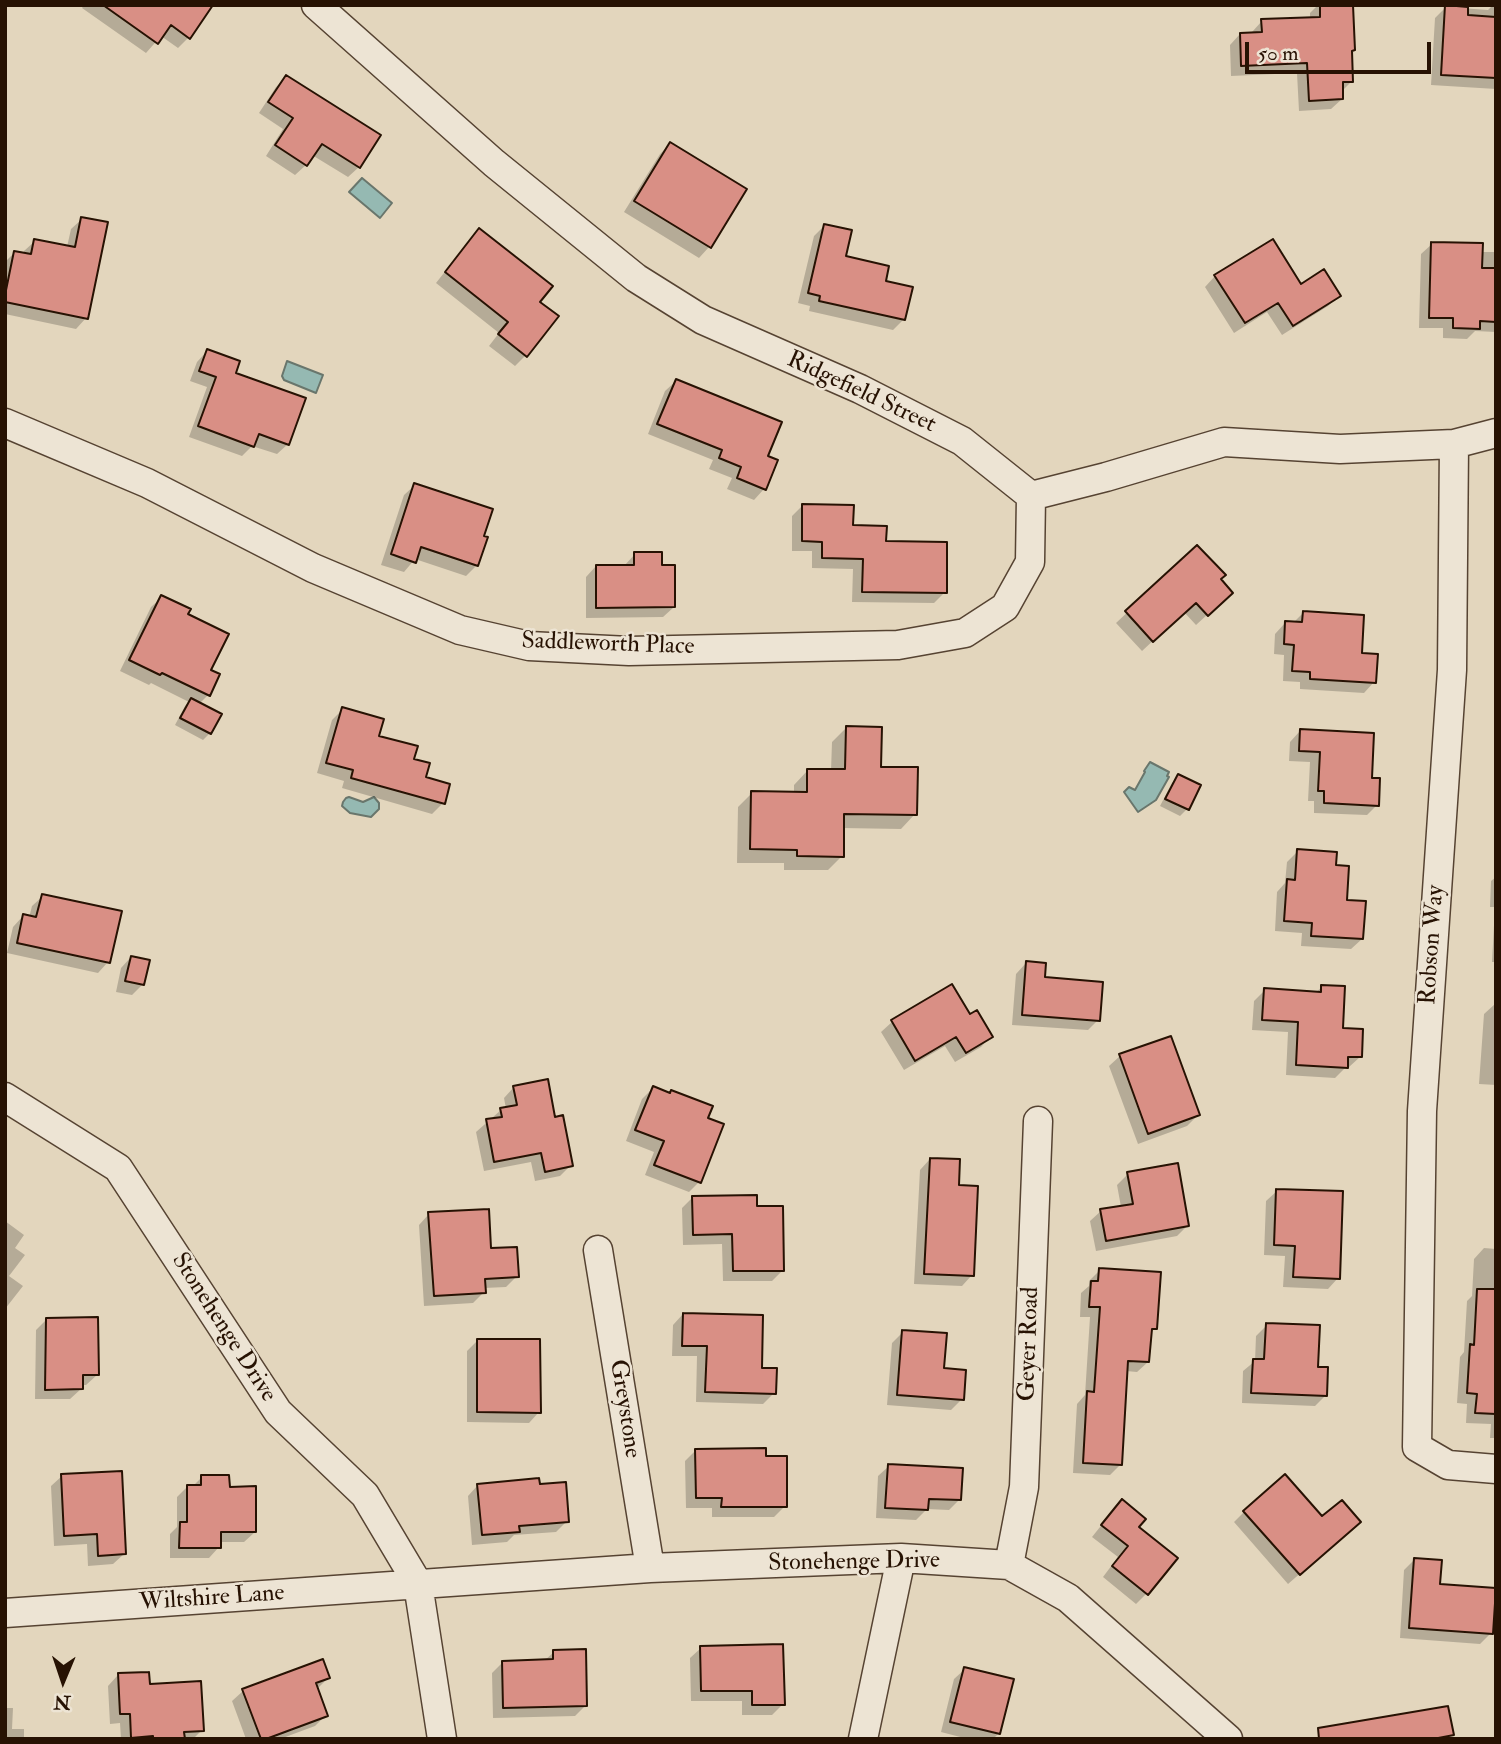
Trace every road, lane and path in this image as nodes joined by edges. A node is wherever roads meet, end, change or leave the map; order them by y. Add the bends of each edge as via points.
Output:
1 (316, 5) edge
2 (5, 423) edge
3 (1496, 433) edge
4 (1454, 444) junction
5 (1031, 496) junction
6 (5, 1097) edge
7 (1038, 1121) dead end
8 (598, 1250) dead end
9 (1496, 1469) edge
10 (901, 1558) junction
11 (1009, 1565) junction
12 (650, 1568) junction
13 (418, 1584) junction
14 (5, 1613) edge
15 (442, 1739) edge
16 (863, 1739) edge
17 (1228, 1739) edge

1 - 5 street, Ridgefield Street via 494,163 636,278 703,320 860,389 962,441
2 - 5 street, Saddleworth Place via 147,483 313,568 460,630 529,646 629,650 898,645 965,633 1005,607 1030,562
3 - 4 street
4 - 5 street via 1340,449 1224,442
4 - 9 street, Robson Way via 1452,670 1422,1111 1417,1447 1448,1465
6 - 13 street, Stonehenge Drive via 118,1168 278,1412 365,1494
7 - 11 street, Geyer Road via 1024,1487
8 - 12 street, Greystone
10 - 11 street, Stonehenge Drive
10 - 12 street, Stonehenge Drive
10 - 16 street
11 - 17 street, Stonehenge Drive via 1068,1598
12 - 13 street, Stonehenge Drive
13 - 14 street, Wiltshire Lane
13 - 15 street, Stonehenge Drive

